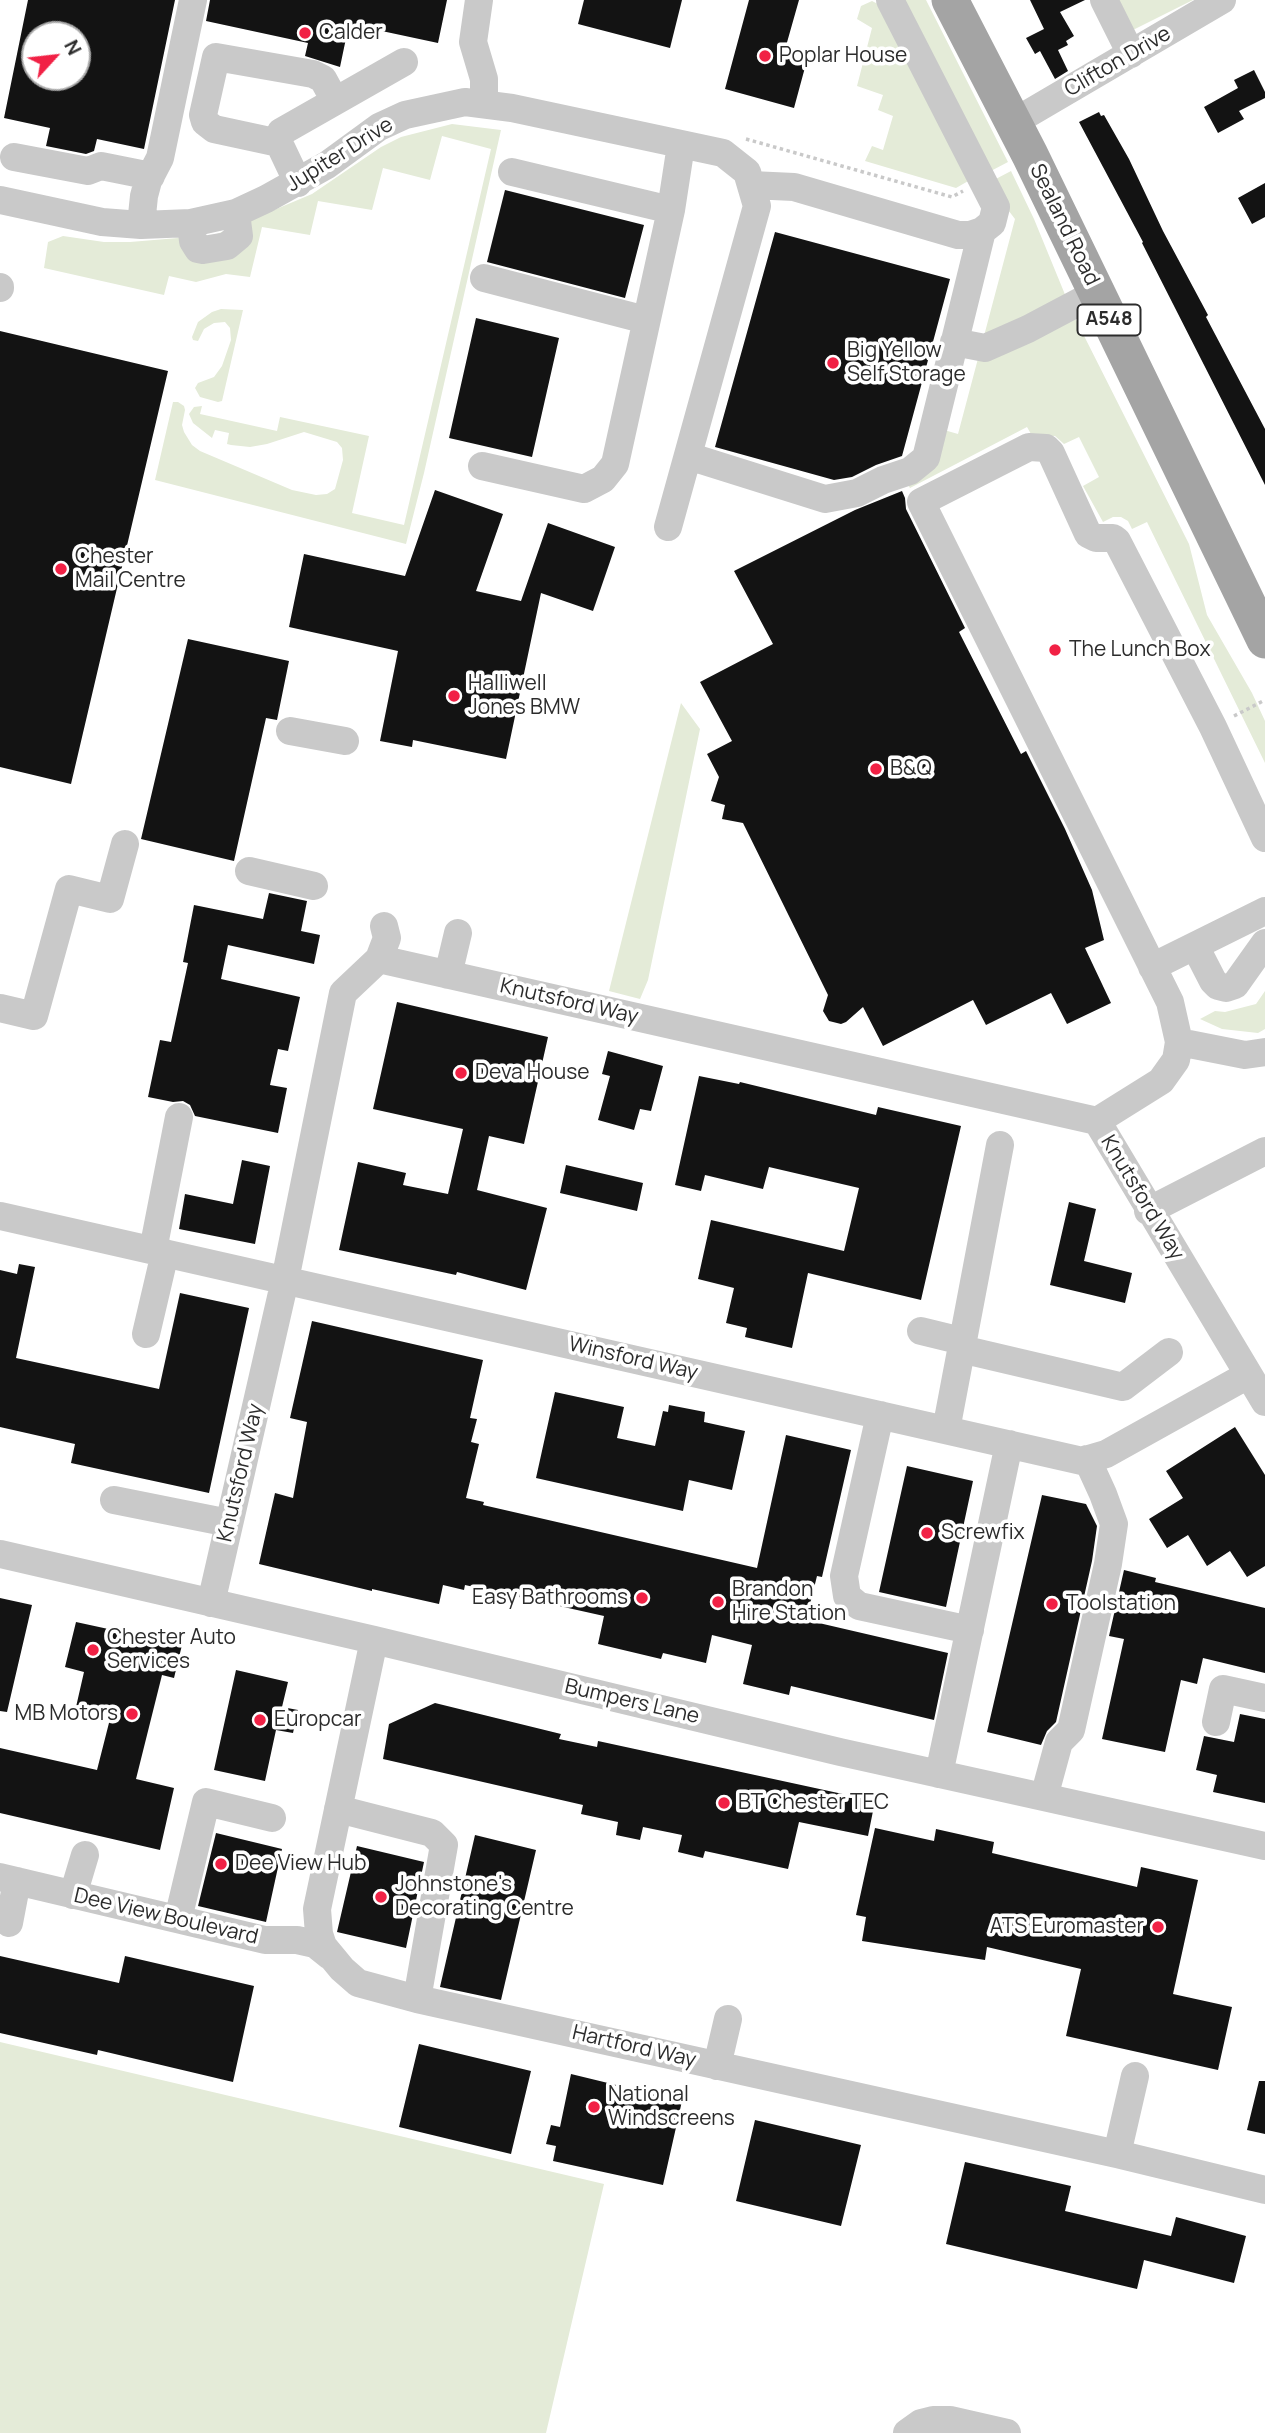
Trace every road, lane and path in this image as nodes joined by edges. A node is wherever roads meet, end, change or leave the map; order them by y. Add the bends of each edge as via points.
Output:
1 (193, 0) edge
2 (479, 0) edge
3 (890, 0) edge
4 (950, 0) edge
5 (1104, 0) edge
6 (1222, 0) edge
7 (1131, 54) junction
8 (404, 62) dead end
9 (335, 101) junction
10 (484, 104) junction
11 (1014, 122) junction
12 (279, 143) junction
13 (728, 144) junction
14 (681, 145) junction
15 (14, 157) dead end
16 (512, 172) dead end
17 (151, 176) junction
18 (982, 181) junction
19 (298, 183) junction
20 (751, 185) junction
21 (0, 200) edge
22 (671, 210) junction
23 (141, 225) junction
24 (982, 231) junction
25 (484, 278) dead end
26 (1097, 293) junction
27 (646, 320) junction
28 (954, 342) junction
29 (688, 456) junction
30 (482, 466) dead end
31 (668, 527) dead end
32 (1265, 640) edge
33 (1265, 700) edge
34 (1213, 727) junction
35 (290, 731) dead end
36 (345, 741) dead end
37 (1265, 838) edge
38 (125, 844) dead end
39 (249, 871) dead end
40 (314, 886) dead end
41 (1264, 913) edge
42 (384, 926) dead end
43 (458, 933) dead end
44 (1265, 943) edge
45 (1195, 946) junction
46 (379, 959) junction
47 (1152, 967) junction
48 (448, 975) junction
49 (0, 1008) edge
50 (1179, 1042) junction
51 (1265, 1052) edge
52 (179, 1116) dead end
53 (1097, 1121) junction
54 (1000, 1145) dead end
55 (1265, 1151) edge
56 (1148, 1211) junction
57 (0, 1216) edge
58 (159, 1252) junction
59 (285, 1280) junction
60 (921, 1331) dead end
61 (146, 1334) dead end
62 (961, 1345) junction
63 (1170, 1352) dead end
64 (1248, 1375) junction
65 (1265, 1402) edge
66 (880, 1415) junction
67 (946, 1430) junction
68 (1009, 1444) junction
69 (1087, 1459) junction
70 (114, 1500) dead end
71 (229, 1523) junction
72 (0, 1554) edge
73 (211, 1604) junction
74 (970, 1630) junction
75 (374, 1640) junction
76 (1265, 1698) edge
77 (1216, 1722) dead end
78 (939, 1774) junction
79 (1044, 1797) junction
80 (338, 1809) junction
81 (272, 1818) dead end
82 (1265, 1846) edge
83 (85, 1855) dead end
84 (9, 1879) edge
85 (73, 1895) junction
86 (178, 1920) junction
87 (9, 1923) dead end
88 (330, 1956) junction
89 (417, 1999) junction
90 (728, 2019) dead end
91 (717, 2066) junction
92 (1135, 2076) dead end
93 (1117, 2154) junction
94 (1265, 2190) edge
95 (907, 2433) edge
96 (1007, 2433) edge

1 - 17 street via 160,158
2 - 10 street via 472,41 484,79
3 - 18 street
4 - 11 main road, Sealand Road / A548
5 - 7 street
6 - 7 street, Clifton Drive
7 - 11 street, Clifton Drive
8 - 9 street
9 - 12 street via 281,132
9 - 12 street via 323,79 313,74 216,57 205,122 214,129
10 - 14 street, Jupiter Drive
10 - 19 street, Jupiter Drive via 465,102 405,115 379,127
11 - 26 main road, Sealand Road / A548
12 - 19 street
13 - 14 street, Jupiter Drive
13 - 18 path via 952,197
13 - 20 street
14 - 22 street
15 - 17 street via 88,171 101,166
16 - 22 street
17 - 23 street
18 - 24 street via 996,207 992,223
19 - 23 street, Jupiter Drive via 236,213 191,223
20 - 24 street via 794,187 958,235
20 - 29 street via 757,206
21 - 23 street, Jupiter Drive via 75,217
22 - 27 street
24 - 28 street
25 - 27 street
26 - 28 street via 985,348
26 - 32 main road, Sealand Road / A548
27 - 30 street via 615,464 603,479 584,489
28 - 29 street via 926,458 910,471 857,493 825,499
29 - 31 street
33 - 34 path
34 - 37 street
34 - 47 street via 1117,541 1088,534 1046,448 1029,447 921,502
35 - 36 street
38 - 49 street via 110,899 69,889 34,1016
39 - 40 street
41 - 45 street
42 - 46 street via 387,939
43 - 48 street
44 - 45 street via 1235,985 1226,988 1213,981
45 - 47 street
46 - 48 street, Knutsford Way
46 - 59 street, Knutsford Way via 343,993
47 - 50 street via 1170,1002
48 - 53 street, Knutsford Way
50 - 51 street via 1245,1055
50 - 53 street via 1176,1060 1161,1081
52 - 58 street
53 - 56 street, Knutsford Way
54 - 62 street
55 - 56 street
56 - 64 street, Knutsford Way
57 - 58 street, Winsford Way
58 - 59 street, Winsford Way
58 - 61 street
59 - 66 street, Winsford Way
59 - 71 street, Knutsford Way
60 - 62 street
62 - 63 street via 1123,1387
62 - 67 street
64 - 65 street, Knutsford Way
64 - 69 street, Winsford Way via 1106,1454
66 - 67 street, Winsford Way
66 - 74 street via 844,1576 847,1596 859,1606
67 - 68 street, Winsford Way
68 - 69 street, Winsford Way
68 - 74 street
69 - 79 street via 1114,1524 1071,1730 1059,1742
70 - 71 street
71 - 73 street, Knutsford Way
72 - 73 street, Bumpers Lane
73 - 75 street, Bumpers Lane
74 - 78 street
75 - 78 street, Bumpers Lane
75 - 80 street, Hartford Way
76 - 77 street via 1223,1689
78 - 79 street, Bumpers Lane
79 - 82 street, Bumpers Lane
80 - 88 street, Hartford Way via 317,1909 319,1934
80 - 89 street via 432,1833 444,1845
81 - 86 street via 206,1802
83 - 85 street
84 - 85 street, Dee View Boulevard
84 - 87 street
85 - 86 street, Dee View Boulevard
86 - 88 street, Dee View Boulevard via 265,1941 315,1944
88 - 89 street, Hartford Way via 358,1983
89 - 91 street, Hartford Way
90 - 91 street
91 - 93 street, Hartford Way
92 - 93 street
93 - 94 street, Hartford Way
95 - 96 street via 933,2420

